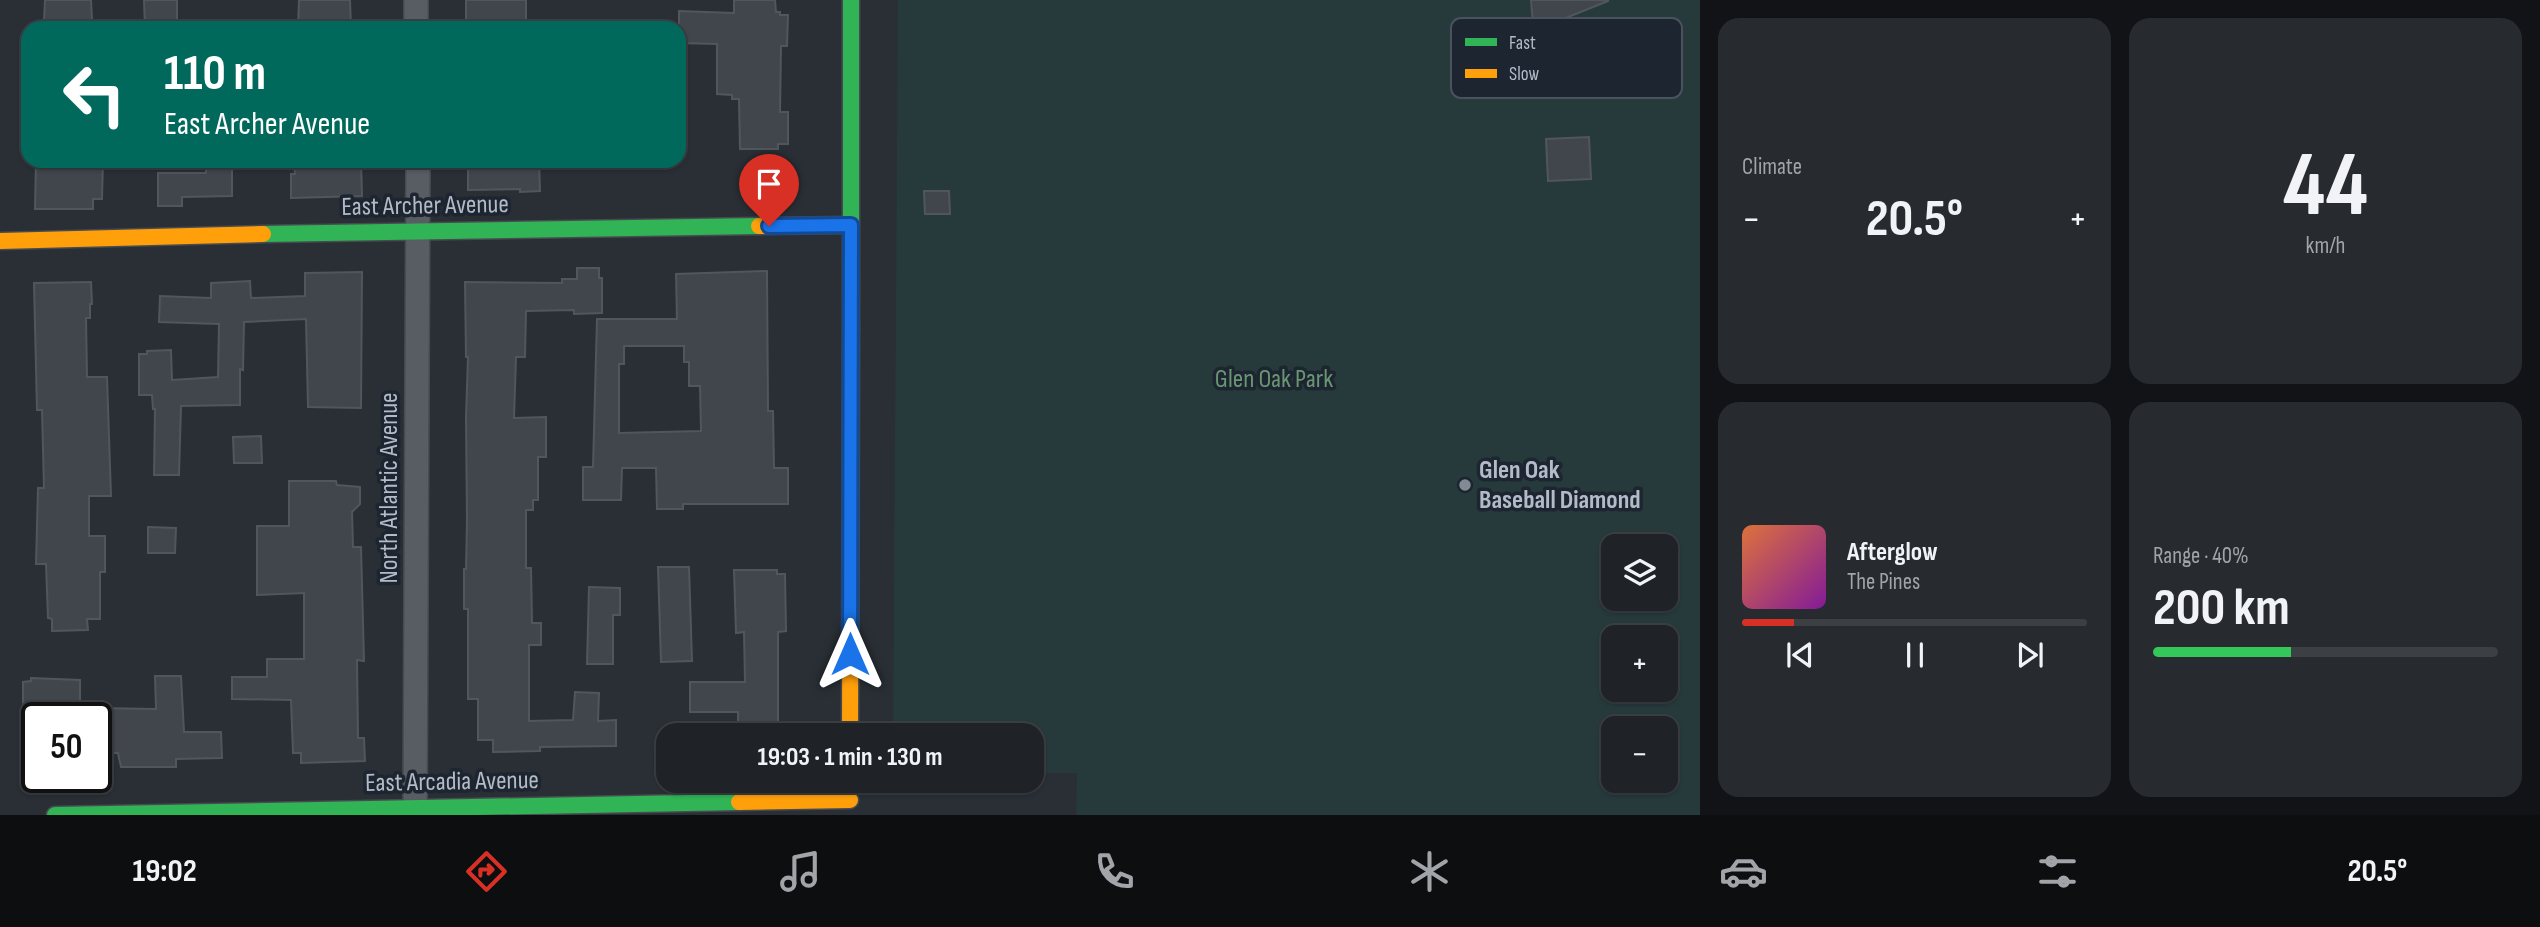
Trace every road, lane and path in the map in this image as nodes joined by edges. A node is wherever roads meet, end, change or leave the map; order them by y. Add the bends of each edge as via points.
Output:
1 (416, 0) edge
2 (851, 0) edge
3 (416, 21) edge
4 (418, 168) edge
5 (851, 225) junction
6 (418, 230) junction
7 (0, 241) edge
8 (850, 723) edge
9 (850, 808) edge
10 (415, 811) edge
11 (55, 815) edge

1 - 3 street
2 - 5 street
4 - 6 street, North Atlantic Avenue
5 - 6 street, East Archer Avenue
5 - 8 street
6 - 7 street, East Archer Avenue
6 - 10 street, North Atlantic Avenue
9 - 10 street, East Arcadia Avenue
10 - 11 street, East Arcadia Avenue

